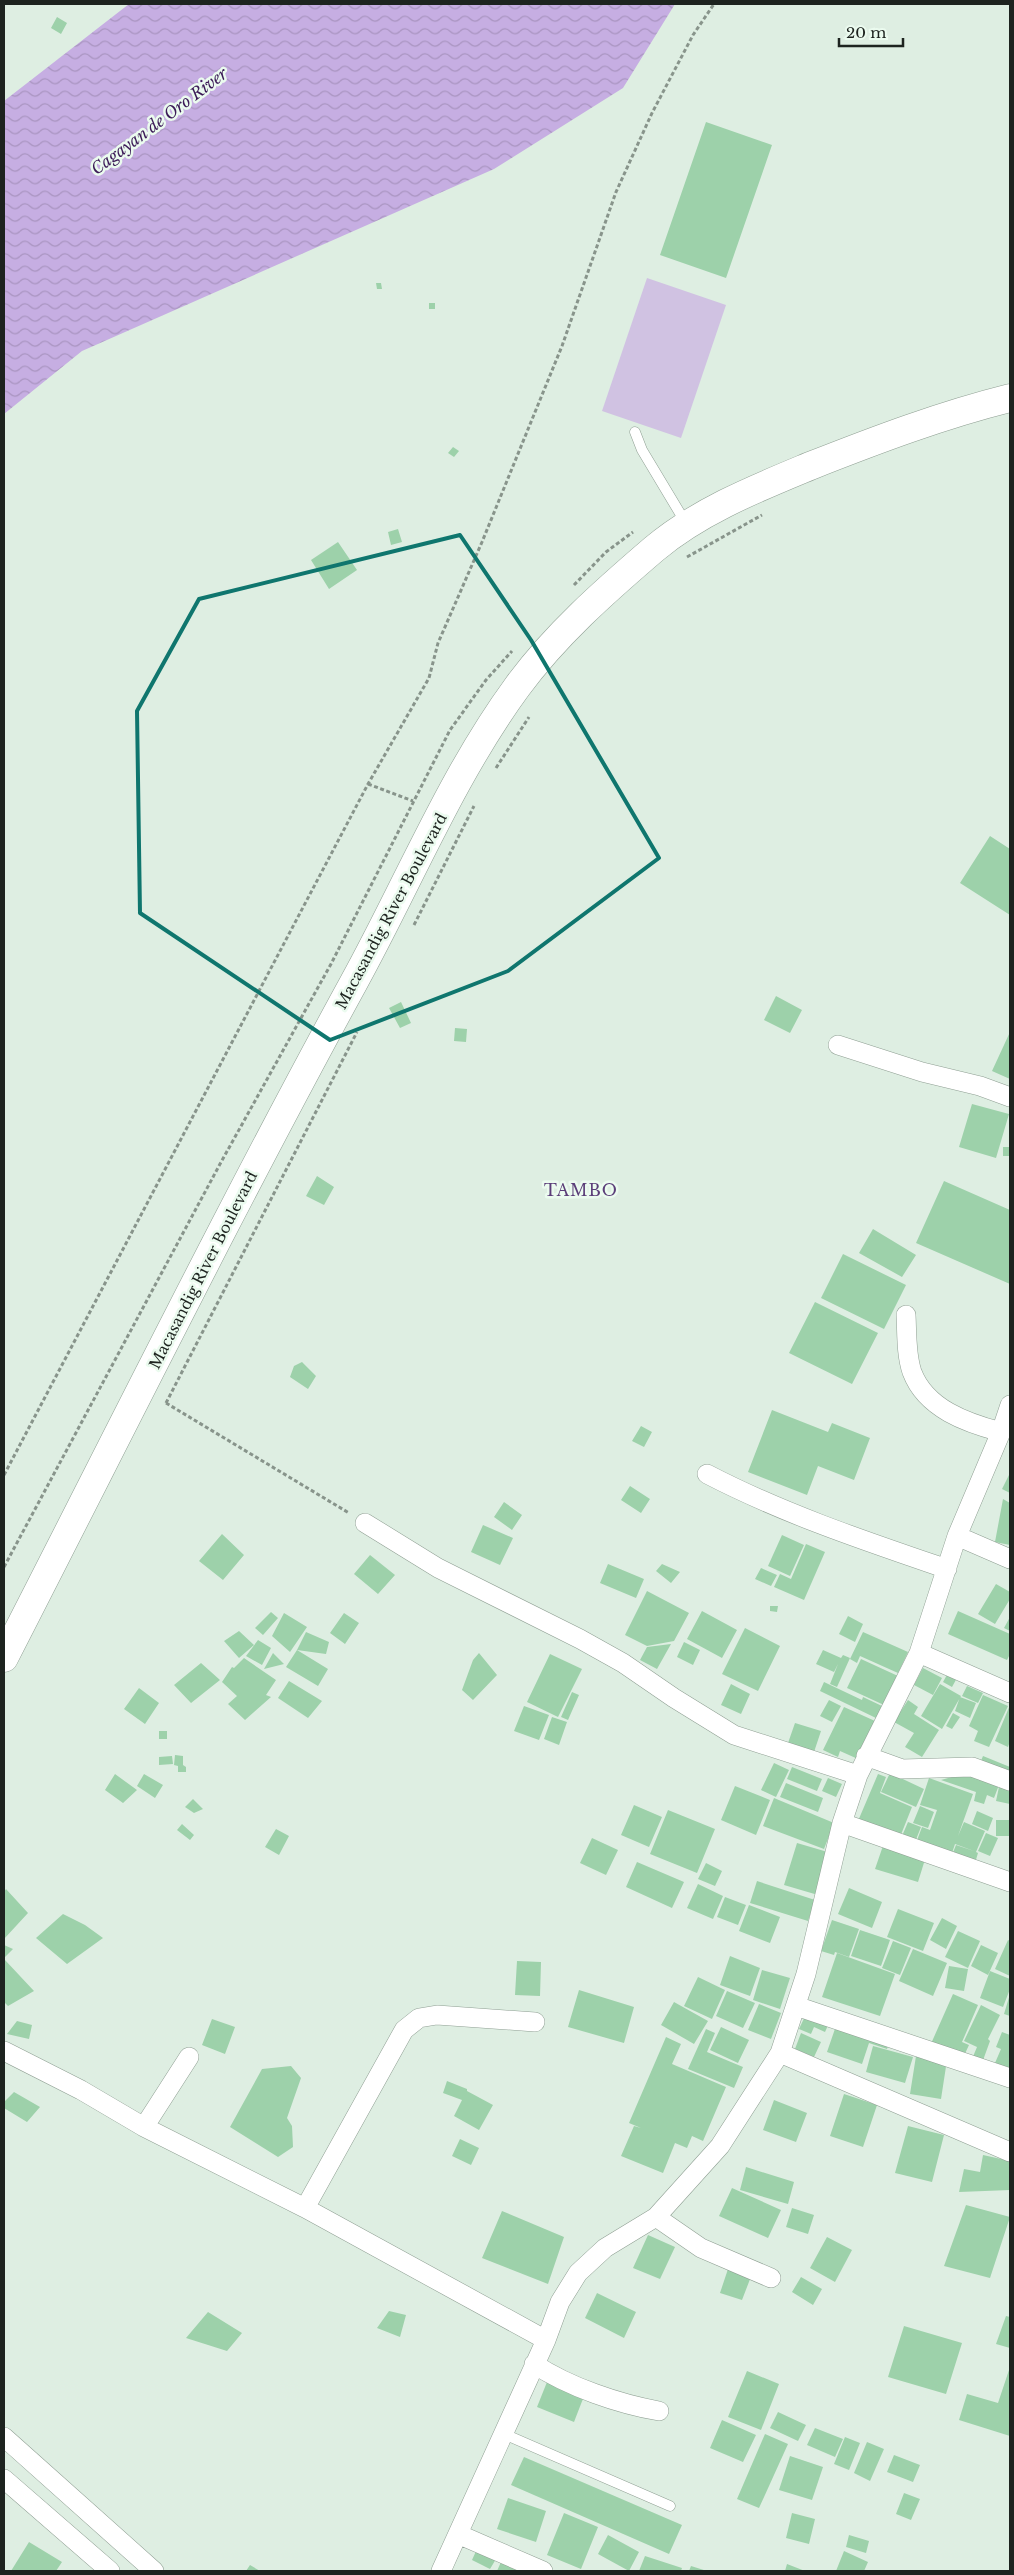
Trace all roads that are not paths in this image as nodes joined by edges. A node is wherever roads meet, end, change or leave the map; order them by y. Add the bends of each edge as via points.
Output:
1 (1010, 398) edge
2 (635, 432) dead end
3 (688, 526) junction
4 (838, 1045) dead end
5 (1010, 1097) edge
6 (906, 1315) dead end
7 (1007, 1417) edge
8 (707, 1474) dead end
9 (365, 1523) road end
10 (957, 1536) junction
11 (1010, 1559) edge
12 (947, 1569) junction
13 (919, 1654) junction
14 (4, 1658) edge
15 (1010, 1693) edge
16 (866, 1756) junction
17 (858, 1775) junction
18 (1010, 1781) edge
19 (842, 1823) junction
20 (1010, 1882) edge
21 (796, 2006) junction
22 (535, 2022) dead end
23 (4, 2051) edge
24 (780, 2053) junction
25 (189, 2057) dead end
26 (1010, 2078) edge
27 (144, 2127) junction
28 (1010, 2152) edge
29 (305, 2208) junction
30 (656, 2217) junction
31 (771, 2278) dead end
32 (546, 2340) junction
33 (534, 2364) junction
34 (659, 2411) dead end
35 (504, 2434) junction
36 (4, 2438) edge
37 (4, 2479) edge
38 (670, 2506) dead end
39 (87, 2512) junction
40 (69, 2534) junction
41 (460, 2535) junction
42 (110, 2571) edge
43 (154, 2571) edge
44 (441, 2571) edge
45 (543, 2571) edge

1 - 3 street, Macasandig River Boulevard via 871,442 776,480
2 - 3 lane via 642,450
3 - 14 street, Macasandig River Boulevard via 657,546 557,638 518,686 479,744
4 - 5 street
6 - 7 street via 912,1372 922,1390 958,1418
7 - 10 street
8 - 12 street via 777,1508 837,1532
9 - 17 street via 438,1568 580,1638 734,1735
10 - 11 street
10 - 12 street
12 - 13 street
13 - 15 street
13 - 16 street
16 - 17 street
16 - 18 street via 902,1769 972,1767
17 - 19 street
19 - 20 street
19 - 21 street
21 - 24 street
21 - 26 street
22 - 29 street via 437,2015 419,2018 404,2030
23 - 27 street
24 - 28 street
24 - 30 street via 720,2146
25 - 27 street
27 - 29 street
29 - 32 street
30 - 31 street via 701,2248
30 - 32 street via 605,2248 578,2273 560,2302
32 - 33 street
33 - 34 street via 551,2376 634,2406
33 - 35 street
35 - 38 lane
35 - 41 street
36 - 39 street
37 - 40 street
39 - 40 street
39 - 43 street
40 - 42 street
41 - 44 street
41 - 45 street

